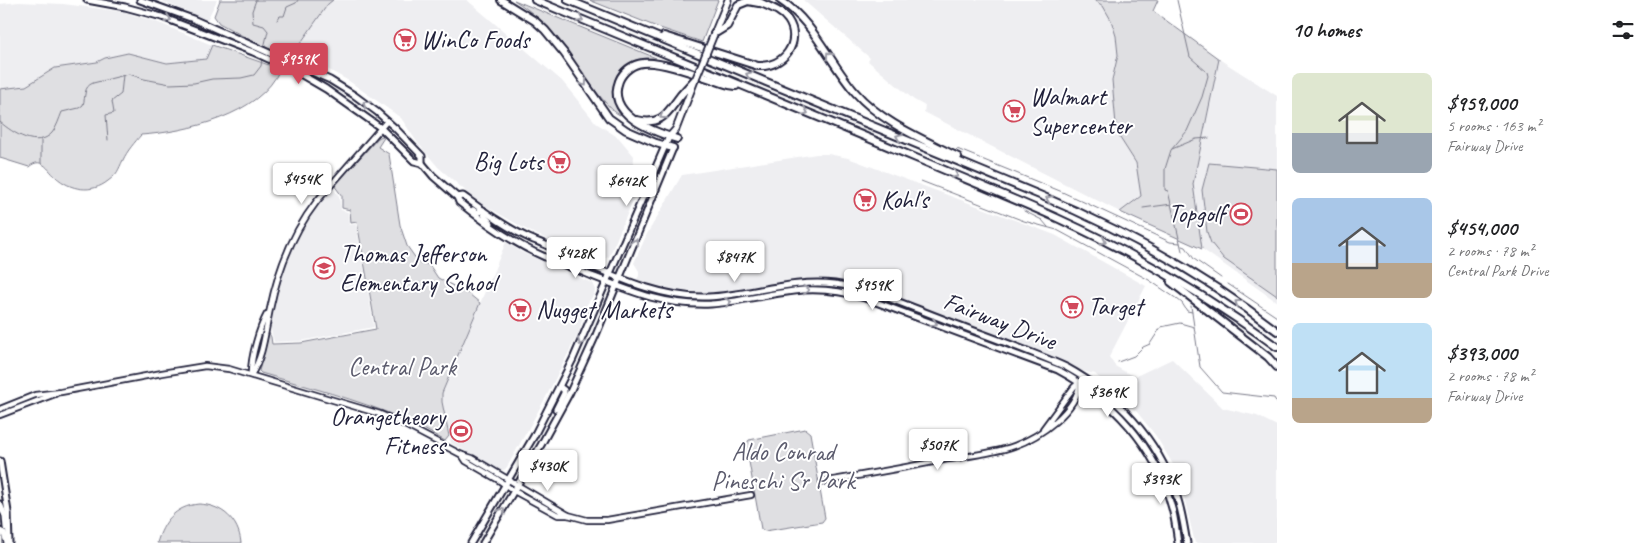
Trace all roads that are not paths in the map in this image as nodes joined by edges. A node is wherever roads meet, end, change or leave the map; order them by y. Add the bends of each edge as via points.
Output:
1 (87, 0) edge
2 (140, 0) edge
3 (501, 0) edge
4 (534, 0) edge
5 (568, 0) edge
6 (728, 0) edge
7 (755, 0) edge
8 (780, 0) edge
9 (763, 4) junction
10 (613, 18) junction
11 (714, 34) junction
12 (254, 50) junction
13 (275, 59) junction
14 (696, 78) joint
15 (744, 87) junction
16 (688, 90) junction
17 (631, 118) junction
18 (387, 121) junction
19 (381, 128) junction
20 (676, 129) junction
21 (669, 137) junction
22 (677, 139) junction
23 (665, 146) junction
24 (673, 148) junction
25 (422, 163) junction
26 (1025, 189) junction
27 (458, 199) junction
28 (483, 210) junction
29 (502, 233) junction
30 (1150, 266) junction
31 (610, 273) junction
32 (620, 277) junction
33 (606, 281) junction
34 (616, 286) junction
35 (955, 331) junction
36 (1277, 331) edge
37 (1011, 345) junction
38 (1277, 347) edge
39 (1277, 366) edge
40 (251, 375) junction
41 (1082, 380) junction
42 (560, 387) junction
43 (61, 392) junction
44 (0, 409) edge
45 (0, 414) edge
46 (552, 423) junction
47 (0, 461) edge
48 (507, 482) junction
49 (822, 482) dead end
50 (515, 488) junction
51 (751, 495) dead end
52 (0, 504) edge
53 (9, 531) junction
54 (0, 532) edge
55 (0, 543) edge
56 (8, 543) edge
57 (471, 543) edge
58 (483, 543) edge
59 (1178, 543) edge
60 (1187, 543) edge

1 -> 12 main road, Fairway Drive via 162,17
2 - 12 main road, Fairway Drive via 186,16
3 -> 23 highway via 545,30 609,118 626,130
4 -> 15 highway
5 - 10 highway
6 - 11 main road
7 - 9 highway
26 -> 8 highway via 927,142 874,110 854,91 806,22
9 - 10 highway via 786,18 793,37 790,51 783,59 764,66
9 - 11 highway via 748,1 738,5 728,26
26 -> 10 highway
11 - 14 main road, bridge
12 - 13 main road, Fairway Drive
18 -> 13 main road, Fairway Drive via 336,83
13 - 19 main road, Fairway Drive via 326,88
14 - 16 highway
15 - 17 highway via 655,63 641,63 626,70 618,87 619,104
15 -> 30 highway via 1055,217
16 -> 17 highway via 660,119
16 - 20 main road
17 - 21 highway
18 - 19 street
18 - 25 main road, Fairway Drive via 422,156
19 - 25 main road, Fairway Drive via 414,162
19 - 40 street via 308,212 292,242
20 - 21 main road
20 - 22 main road
21 - 22 highway
21 - 23 main road
22 - 24 main road
23 - 24 highway
23 - 31 main road
32 -> 24 main road
25 - 27 main road, Fairway Drive
36 -> 26 highway via 1219,290 1156,252
27 - 28 main road, Fairway Drive via 477,213
27 - 29 main road, Fairway Drive
28 - 29 main road via 487,220
28 - 31 main road, Fairway Drive via 530,238
29 - 33 main road, Fairway Drive via 545,257
30 - 38 highway
30 - 39 highway
31 - 32 main road, Fairway Drive
31 - 33 main road
32 - 34 main road
32 - 37 main road, Fairway Drive via 657,290 695,296 793,284 845,286 870,292
33 - 34 main road, Fairway Drive
33 -> 42 main road
34 -> 35 main road, Fairway Drive via 661,301 689,304 718,303 798,290 832,291 865,298
34 - 46 main road via 577,376
35 - 37 main road
35 - 41 main road, Fairway Drive
37 - 41 main road, Fairway Drive via 1066,367
40 - 43 street via 229,368 205,366
40 - 48 street via 380,414 472,458
41 - 49 street via 1080,390 1065,412 1053,424 1023,442 999,450
41 - 59 main road, Fairway Drive via 1124,419 1152,457 1169,498
41 - 60 main road, Fairway Drive via 1100,388 1124,410 1155,449 1176,494
42 - 46 main road via 564,393
42 - 48 main road
43 - 44 street via 35,395
43 - 45 street
46 - 50 main road
47 - 53 main road
48 - 50 street
48 - 57 main road
50 - 51 street via 558,516 587,520 607,520
58 -> 50 main road
52 - 53 main road
53 - 56 main road
54 - 55 main road
54 - 56 main road via 4,533

